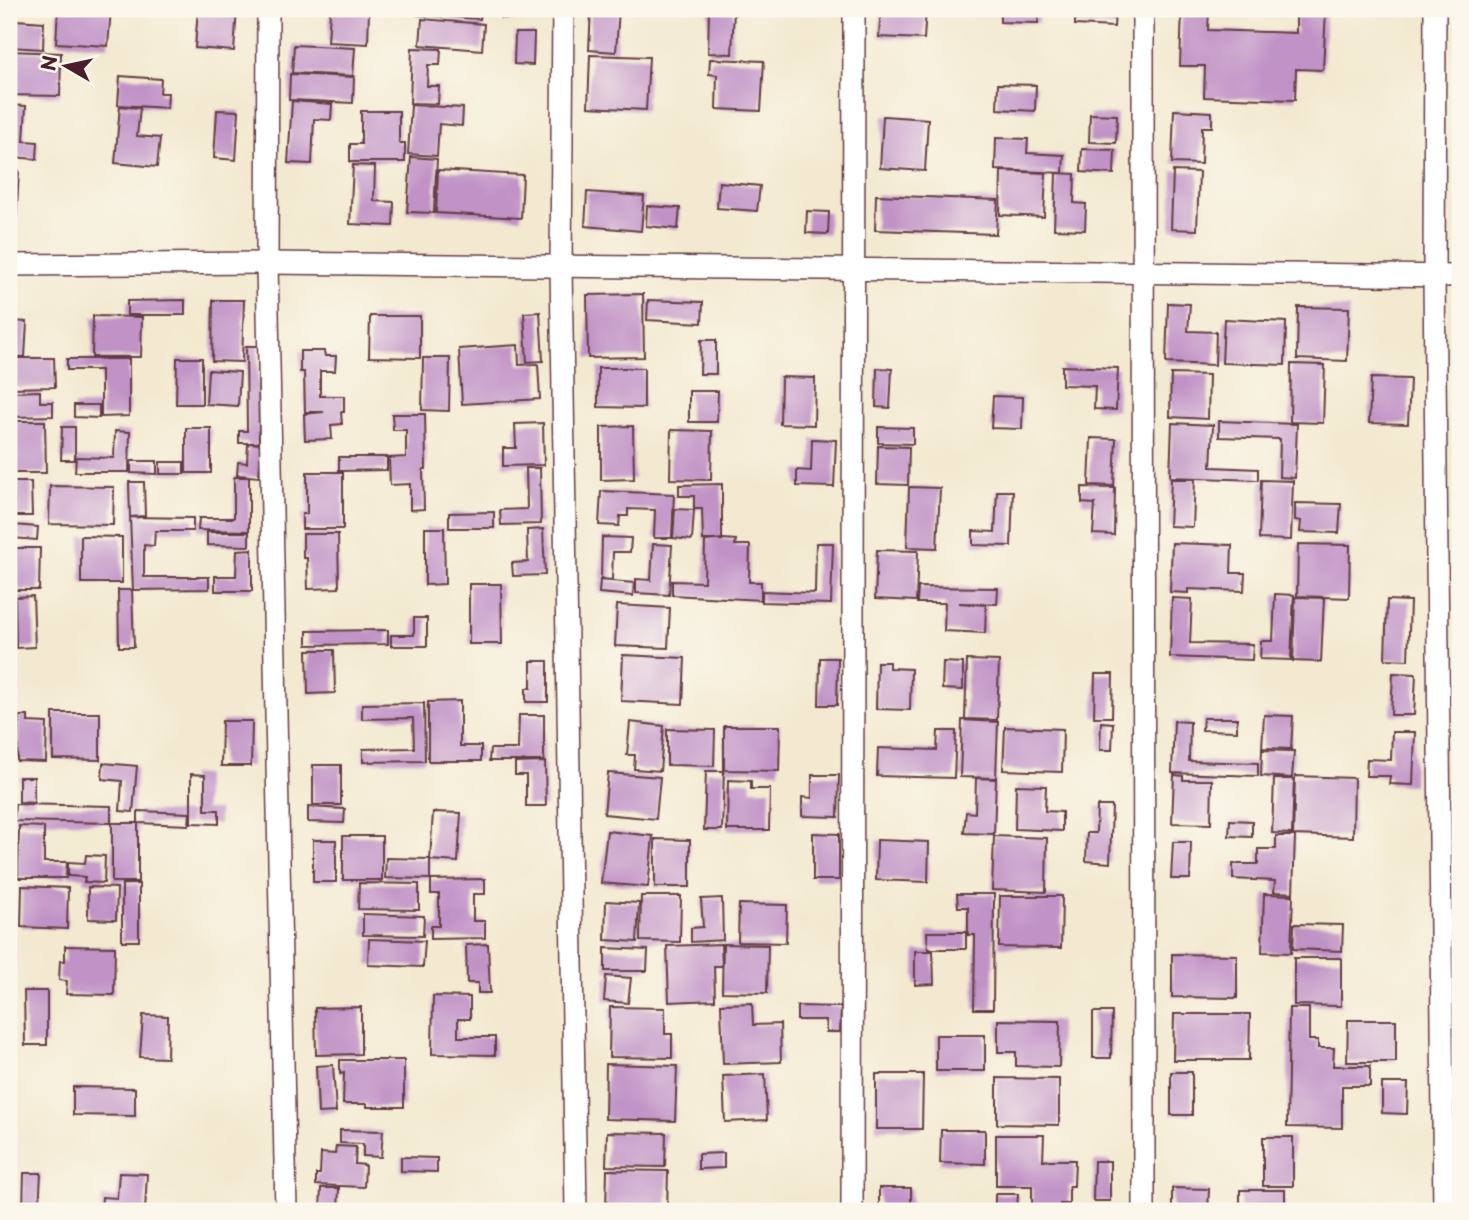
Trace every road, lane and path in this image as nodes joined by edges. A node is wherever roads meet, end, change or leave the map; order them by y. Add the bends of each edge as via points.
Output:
1 (268, 9) edge
2 (563, 9) edge
3 (854, 9) edge
4 (1143, 9) edge
5 (1435, 9) edge
6 (267, 263) junction
7 (9, 265) edge
8 (562, 267) junction
9 (853, 271) junction
10 (1142, 274) junction
11 (1460, 276) edge
12 (1434, 277) junction
13 (286, 1211) edge
14 (576, 1211) edge
15 (852, 1211) edge
16 (1144, 1211) edge
17 (1444, 1211) edge

1 - 6 street
2 - 8 street
3 - 9 street
4 - 10 street
5 - 12 street
6 - 7 street
6 - 8 street
6 - 13 street
8 - 9 street
8 - 14 street
9 - 10 street
9 - 15 street
10 - 12 street
10 - 16 street
11 - 12 street
12 - 17 street

